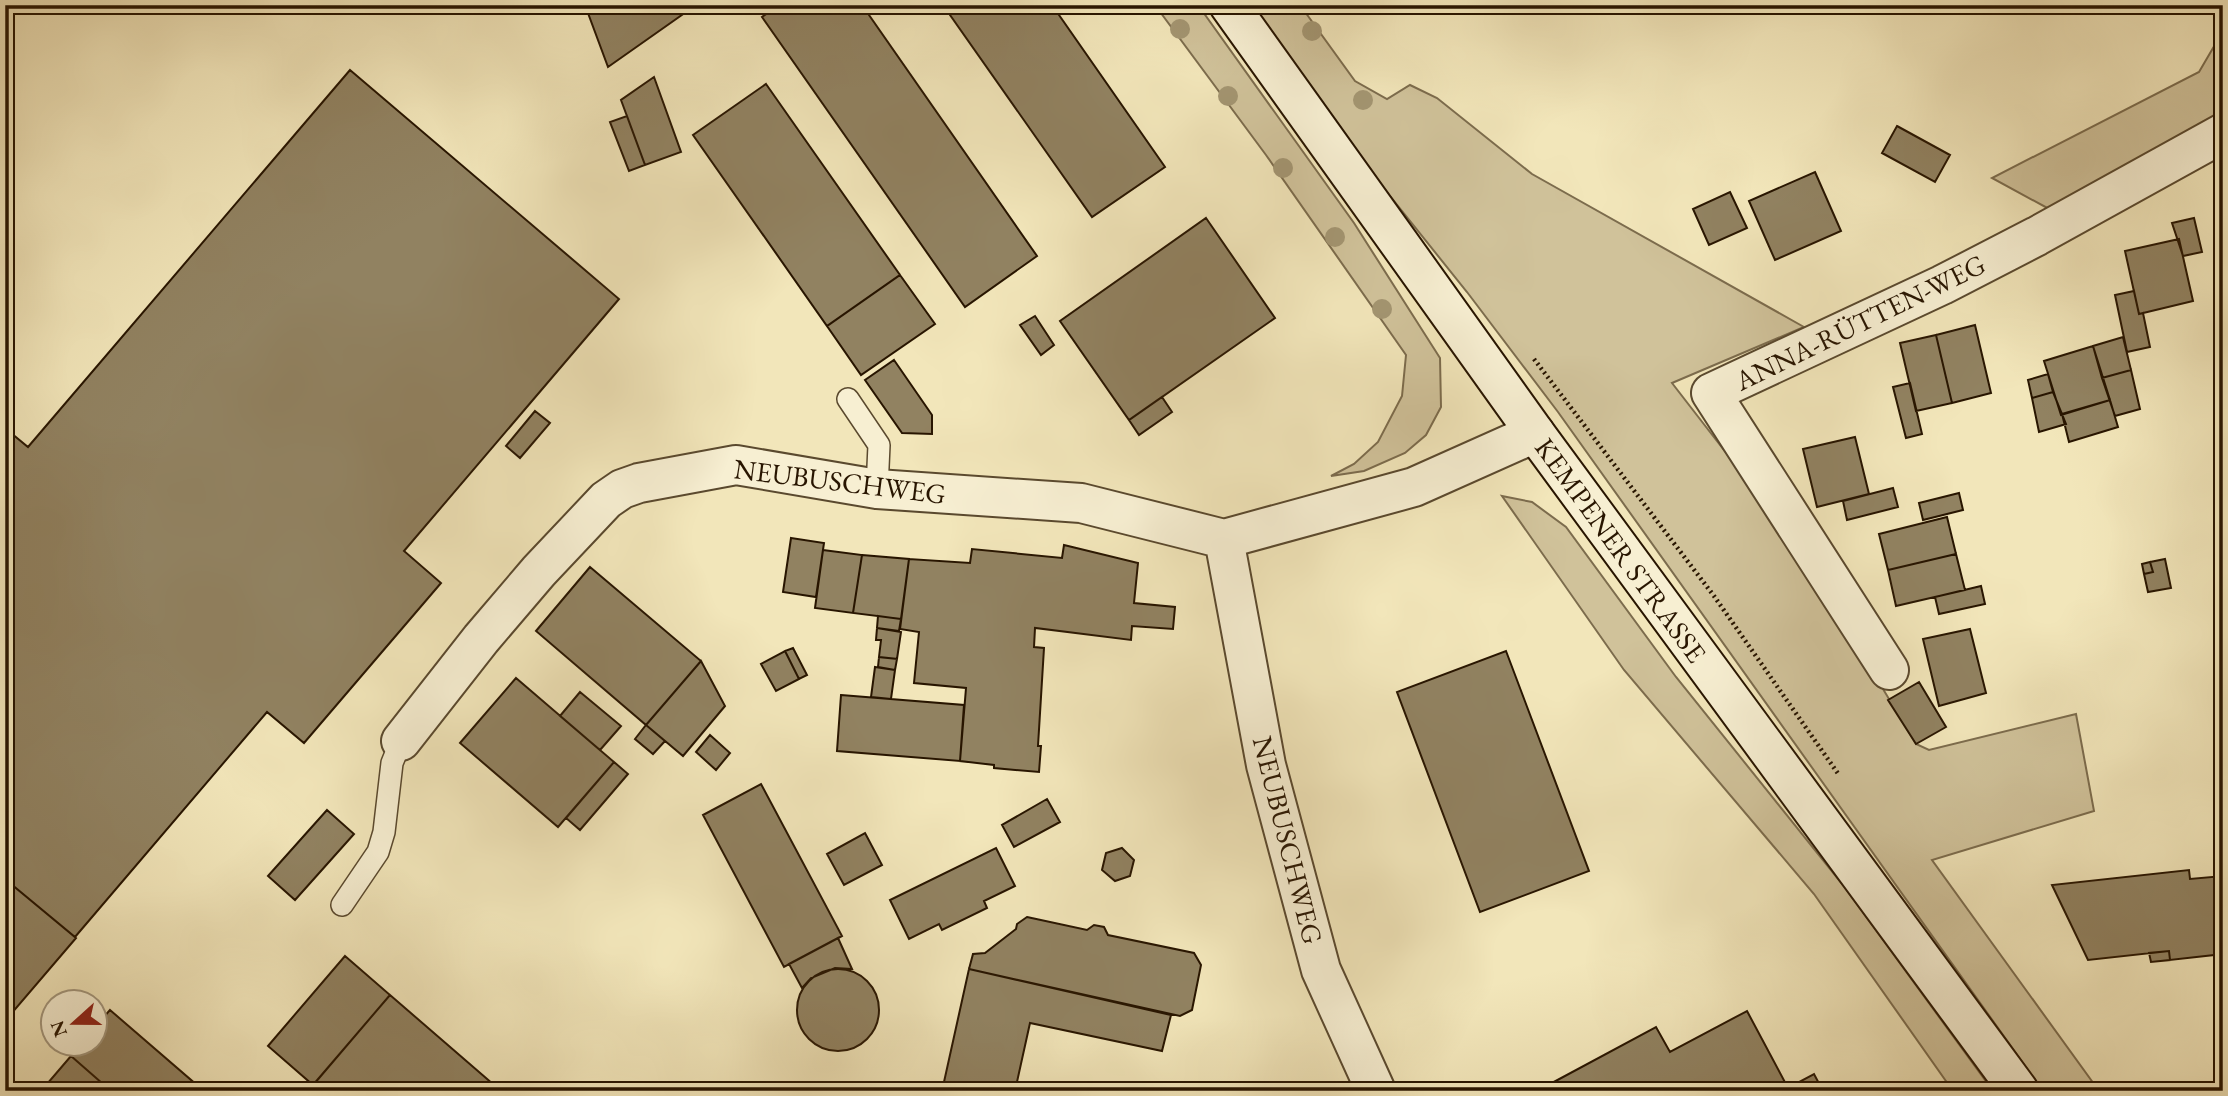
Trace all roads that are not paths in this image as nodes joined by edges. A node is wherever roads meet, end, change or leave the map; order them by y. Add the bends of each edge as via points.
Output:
1 (1229, 5) edge
2 (2223, 133) edge
3 (848, 399) dead end
4 (1535, 433) junction
5 (877, 489) junction
6 (1224, 539) junction
7 (1889, 670) dead end
8 (401, 741) joint
9 (342, 905) dead end
10 (1376, 1091) edge
11 (2020, 1091) edge

1 - 4 street, KEMPENER STRASSE
2 - 7 street, ANNA-RÜTTEN-WEG via 1954,279 1711,393
3 - 5 lane via 879,445
4 - 6 street, NEUBUSCHWEG via 1414,487
4 - 11 street, KEMPENER STRASSE
5 - 6 street, NEUBUSCHWEG via 1081,503
5 - 8 street, NEUBUSCHWEG via 736,465 622,489 538,571
6 - 10 street, NEUBUSCHWEG via 1266,765 1321,970
8 - 9 lane via 392,762 378,852

